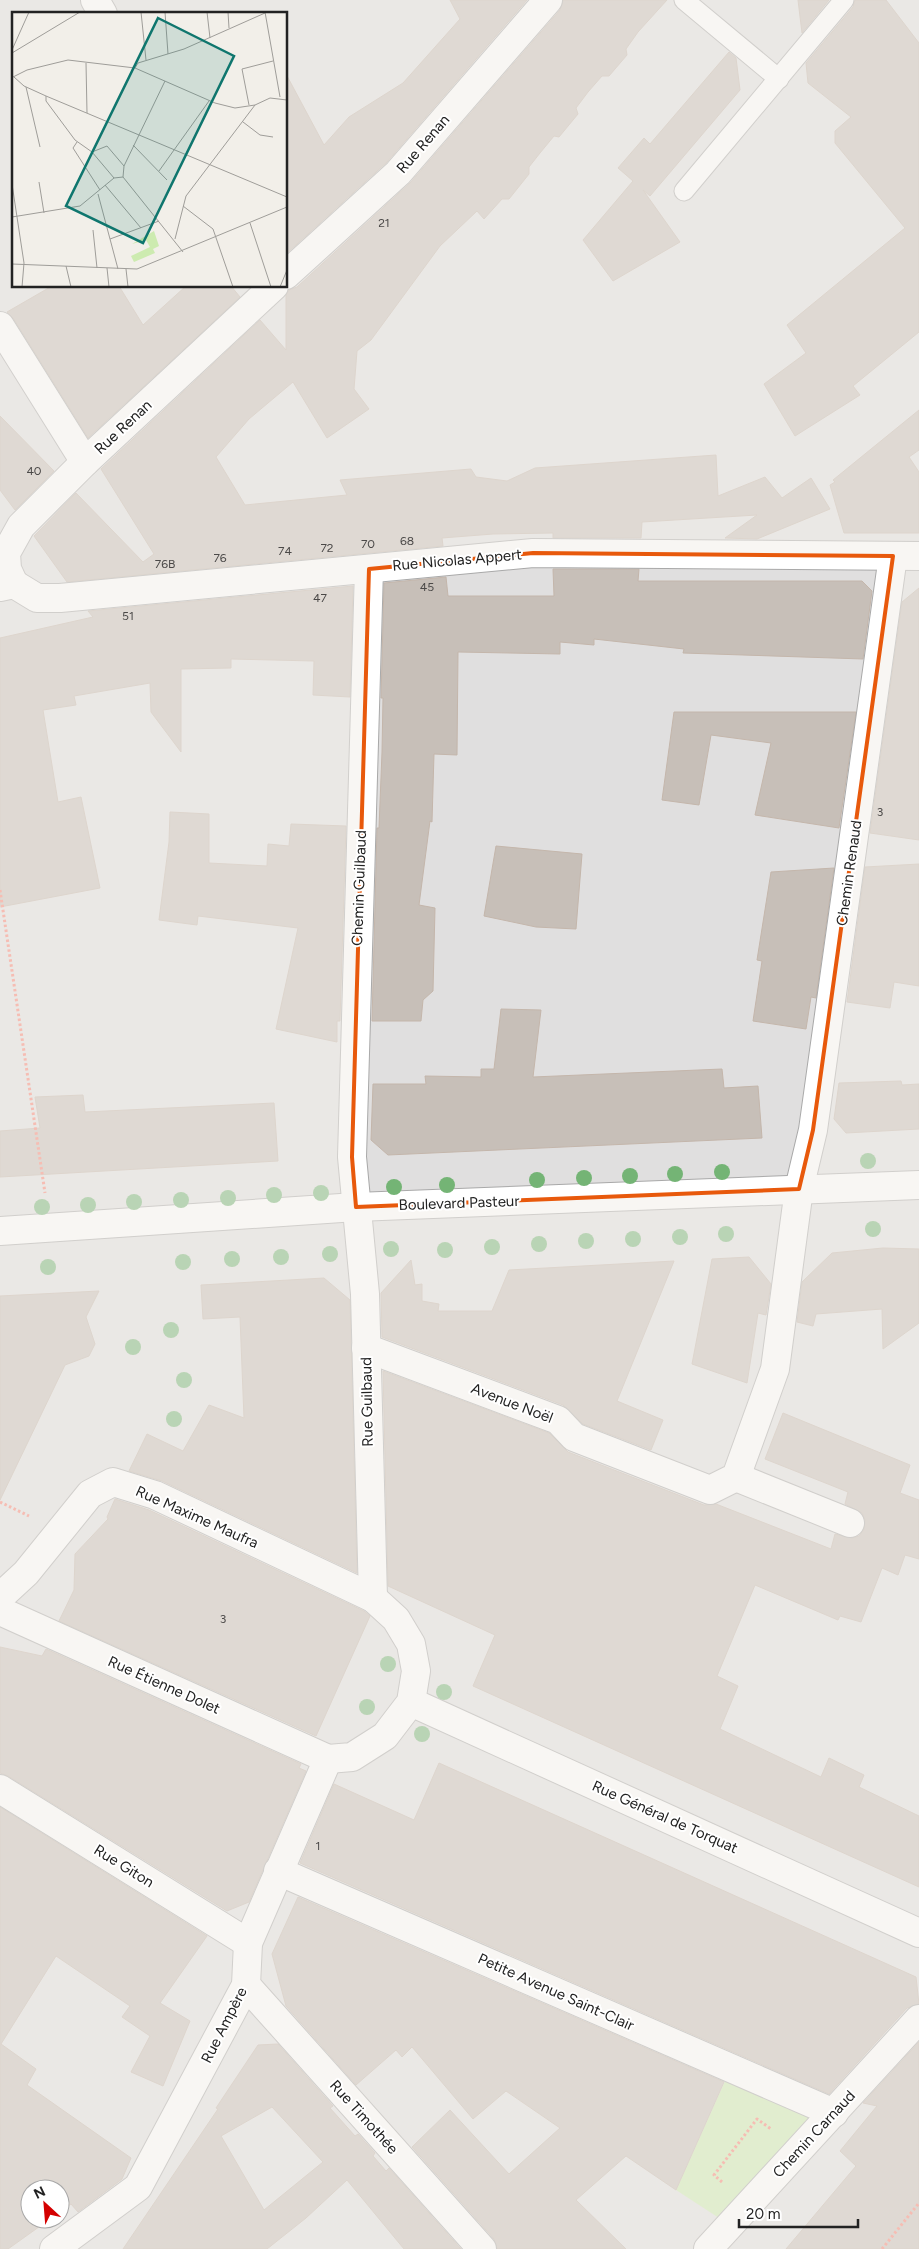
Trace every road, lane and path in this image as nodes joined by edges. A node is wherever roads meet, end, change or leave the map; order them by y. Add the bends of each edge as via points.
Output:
1 (95, 0) edge
2 (548, 0) edge
3 (684, 0) edge
4 (844, 0) edge
5 (102, 12) edge
6 (779, 79) junction
7 (684, 191) dead end
8 (288, 273) edge
9 (267, 289) edge
10 (0, 326) edge
11 (86, 462) junction
12 (906, 556) edge
13 (369, 569) junction
14 (7, 586) edge
15 (0, 890) edge
16 (919, 1185) edge
17 (799, 1189) junction
18 (356, 1207) junction
19 (49, 1228) junction
20 (0, 1232) edge
21 (366, 1348) junction
22 (736, 1477) junction
23 (850, 1523) dead end
24 (0, 1597) edge
25 (372, 1598) junction
26 (0, 1611) edge
27 (412, 1702) junction
28 (328, 1759) junction
29 (0, 1789) edge
30 (278, 1871) junction
31 (919, 1933) edge
32 (248, 1943) junction
33 (246, 1985) junction
34 (919, 2019) edge
35 (834, 2113) junction
36 (919, 2203) edge
37 (716, 2247) edge
38 (54, 2249) edge
39 (482, 2249) edge
40 (882, 2249) edge

1 - 5 street
2 - 8 street, Rue Renan via 398,173
3 - 6 lane
4 - 6 lane
6 - 7 lane
9 - 11 street, Rue Renan
10 - 11 street
11 - 14 street, Rue Renan via 20,526 6,552
12 - 13 street, Rue Nicolas Appert via 533,553
12 - 17 street, Chemin Renaud via 813,1130
13 - 14 street, Rue Nicolas Appert via 60,598 37,598
13 - 18 street, Chemin Guilbaud via 352,1158
15 - 19 path
16 - 17 street, Boulevard Pasteur
17 - 18 street, Boulevard Pasteur
17 - 22 street via 775,1369
18 - 19 street, Boulevard Pasteur
18 - 21 street, Rue Guilbaud via 365,1294
19 - 20 street, Boulevard Pasteur
21 - 22 street, Avenue Noël via 558,1420 574,1437 710,1490
21 - 25 street, Rue Guilbaud
22 - 23 street
24 - 25 street, Rue Maxime Maufra via 26,1573 90,1494 113,1482 155,1496
25 - 27 street, Rue Maxime Maufra via 396,1619 410,1644 416,1671
26 - 28 street, Rue Étienne Dolet
27 - 28 street via 385,1736 352,1757
27 - 31 street, Rue Général de Torquat
28 - 30 street, Rue Ampère
29 - 32 street, Rue Giton
30 - 32 street, Rue Ampère
30 - 35 street, Petite Avenue Saint-Clair
32 - 33 street, Rue Ampère
33 - 38 street, Rue Ampère via 138,2187
33 - 39 street, Rue Timothée
34 - 35 street, Chemin Carnaud
35 - 37 street, Chemin Carnaud
36 - 40 path

